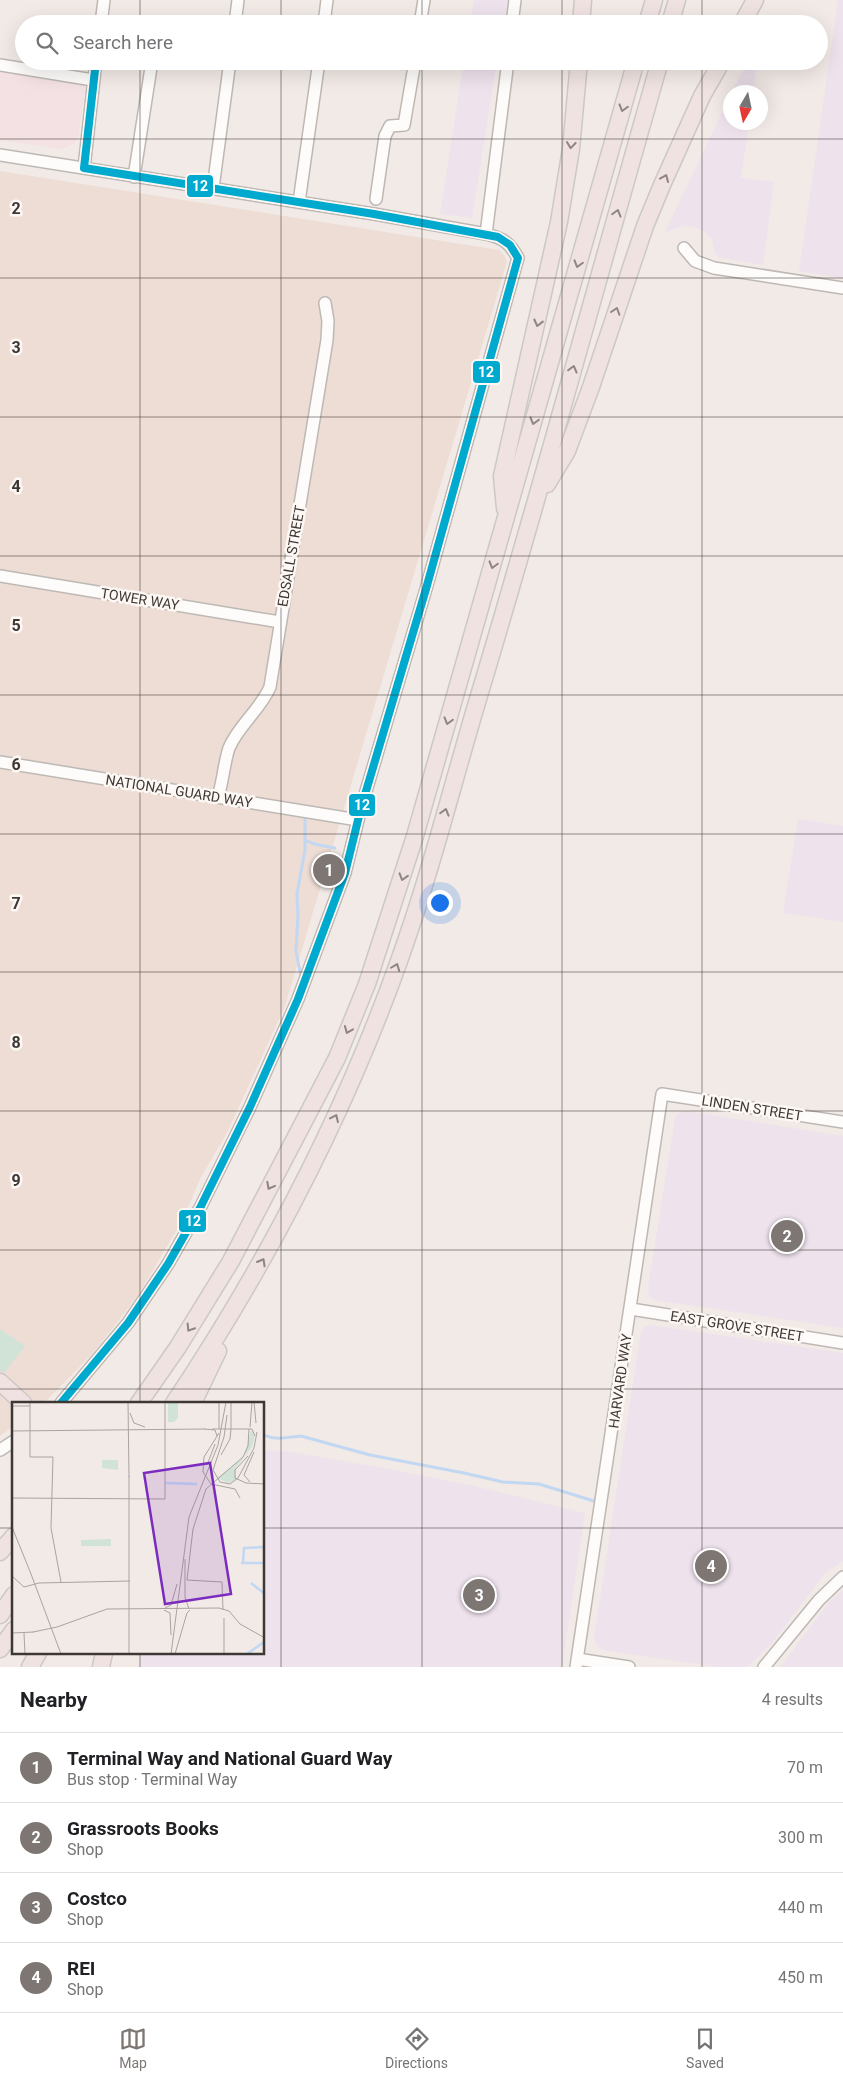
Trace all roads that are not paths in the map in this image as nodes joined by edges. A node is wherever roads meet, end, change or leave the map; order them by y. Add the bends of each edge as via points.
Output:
1 (104, 0) edge
2 (238, 0) edge
3 (327, 0) edge
4 (424, 0) edge
5 (515, 0) edge
6 (583, 0) edge
7 (654, 0) edge
8 (677, 0) edge
9 (746, 0) edge
10 (755, 0) edge
11 (102, 15) edge
12 (236, 15) edge
13 (325, 15) edge
14 (422, 15) edge
15 (513, 15) edge
16 (582, 15) edge
17 (650, 15) edge
18 (673, 15) edge
19 (741, 15) edge
20 (747, 15) edge
21 (0, 65) edge
22 (15, 67) edge
23 (31, 70) edge
24 (95, 70) edge
25 (151, 70) edge
26 (229, 70) edge
27 (318, 70) edge
28 (413, 70) edge
29 (507, 70) edge
30 (577, 70) edge
31 (633, 70) edge
32 (657, 70) edge
33 (717, 70) edge
34 (93, 80) junction
35 (0, 155) edge
36 (84, 168) junction
37 (134, 177) junction
38 (213, 188) junction
39 (376, 199) dead end
40 (299, 202) junction
41 (486, 234) junction
42 (684, 248) dead end
43 (843, 288) edge
44 (325, 303) dead end
45 (537, 501) junction
46 (506, 518) junction
47 (0, 576) edge
48 (280, 622) junction
49 (0, 762) edge
50 (218, 797) junction
51 (358, 820) junction
52 (662, 1094) joint
53 (843, 1122) edge
54 (237, 1305) junction
55 (631, 1309) junction
56 (843, 1343) edge
57 (0, 1382) edge
58 (22, 1402) edge
59 (62, 1402) edge
60 (140, 1402) edge
61 (175, 1402) edge
62 (194, 1402) edge
63 (12, 1442) edge
64 (0, 1450) edge
65 (12, 1538) edge
66 (0, 1552) edge
67 (843, 1577) edge
68 (12, 1598) edge
69 (0, 1615) edge
70 (12, 1633) edge
71 (0, 1649) edge
72 (37, 1654) edge
73 (104, 1654) edge
74 (576, 1663) edge
75 (30, 1667) edge
76 (101, 1667) edge
77 (629, 1667) edge
78 (764, 1667) edge

1 - 11 street
2 - 12 street
3 - 13 street
4 - 14 street
5 - 15 street
6 - 16 highway
7 - 17 highway
8 - 18 highway
9 - 19 highway
10 - 20 highway
21 - 22 street
23 - 34 street
24 - 34 street
25 - 37 street
26 - 38 street
27 - 40 street
28 - 39 street via 404,125 390,126 385,136
29 - 41 street
30 -> 46 highway via 571,148 560,222 502,476
31 -> 46 highway
45 -> 32 highway
45 -> 33 highway via 566,451 645,226 682,138
34 - 36 street
35 - 36 street
36 - 37 street
37 - 38 street
38 - 40 street
40 - 41 street
41 - 51 street via 510,244 518,258 517,269
42 - 43 street via 695,260 714,268
44 - 48 street, EDSALL STREET via 327,340
54 -> 45 highway via 323,1143 399,961
46 -> 60 highway via 404,874 344,1042 231,1261
47 - 48 street, TOWER WAY
48 - 50 street, EDSALL STREET via 270,686 264,700 229,748
49 - 50 street, NATIONAL GUARD WAY
50 - 51 street, NATIONAL GUARD WAY
51 - 59 street via 345,873 298,999 259,1089 200,1208 168,1264 128,1323
52 - 53 street, LINDEN STREET
52 - 55 street, HARVARD WAY
54 - 61 highway
54 - 62 highway
55 - 56 street, EAST GROVE STREET
55 - 74 street, HARVARD WAY
57 - 58 highway
63 - 64 street
65 - 66 highway
67 - 78 street via 819,1600
68 - 69 highway
70 - 71 highway
72 - 75 highway
73 - 76 highway
74 - 77 street

